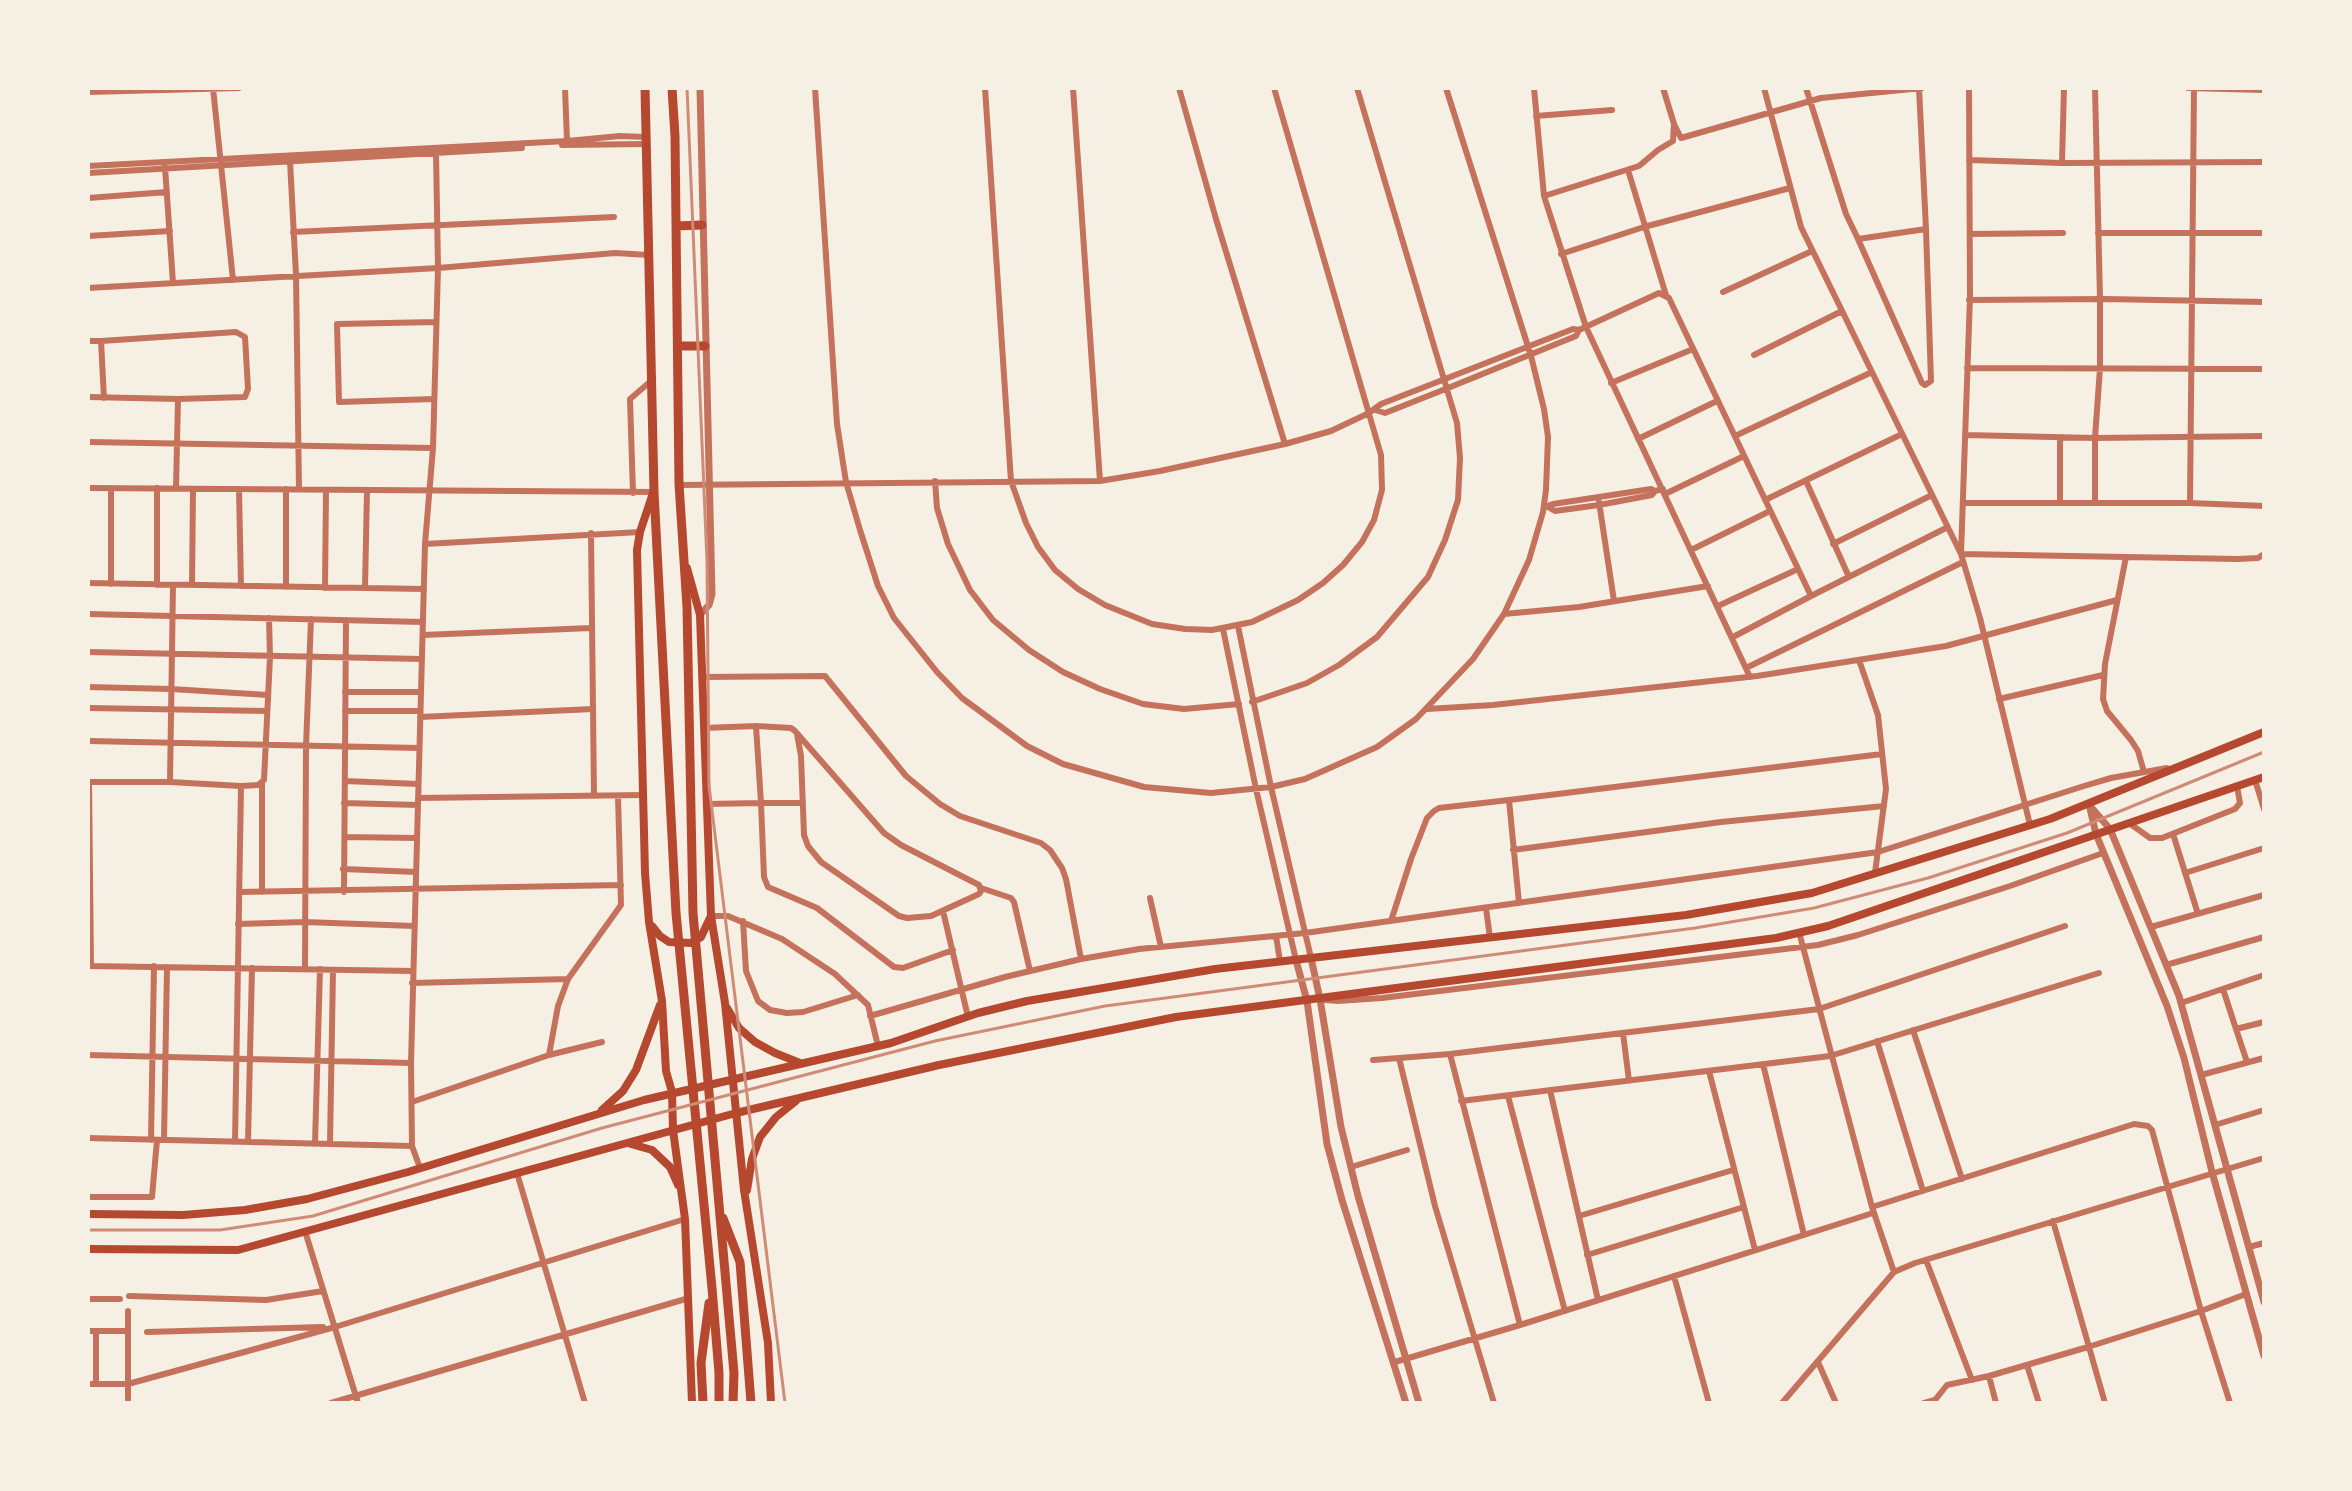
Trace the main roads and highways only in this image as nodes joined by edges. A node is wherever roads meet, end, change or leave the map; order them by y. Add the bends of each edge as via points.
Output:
1 (645, 88) edge
2 (672, 88) edge
3 (702, 225) road end
4 (676, 226) junction
5 (678, 346) junction
6 (705, 346) road end
7 (654, 492) junction
8 (684, 556) junction
9 (2264, 732) edge
10 (2260, 778) edge
11 (711, 916) junction
12 (649, 922) junction
13 (662, 1001) junction
14 (725, 1003) junction
15 (801, 1064) junction
16 (732, 1079) junction
17 (672, 1092) junction
18 (800, 1098) junction
19 (736, 1113) junction
20 (599, 1114) junction
21 (673, 1130) junction
22 (625, 1143) junction
23 (682, 1193) junction
24 (745, 1201) junction
25 (719, 1207) junction
26 (88, 1214) edge
27 (88, 1249) edge
28 (712, 1288) junction
29 (692, 1403) edge
30 (703, 1403) edge
31 (719, 1403) edge
32 (733, 1403) edge
33 (751, 1403) edge
34 (771, 1403) edge

1 - 7 main road
2 - 4 main road
3 - 4 main road
4 - 5 main road
5 - 6 main road
5 - 8 main road
7 - 12 main road via 637,550
7 - 28 main road via 676,913
8 - 11 main road via 700,615
8 - 25 main road via 693,913
9 - 15 main road via 2089,804 1812,893 1686,915 1215,969 1027,1001
10 - 18 main road via 1828,926 1760,940 1176,1017
11 - 12 main road via 701,937 683,944 669,942
11 - 14 main road
12 - 13 main road
13 - 17 main road
13 - 20 main road via 636,1070
14 - 15 main road via 739,1028 755,1042
14 - 16 main road
15 - 16 main road
16 - 17 main road
16 - 19 main road
17 - 20 main road
17 - 21 main road
18 - 19 main road
18 - 24 main road via 760,1137
19 - 21 main road
19 - 24 main road
20 - 26 main road via 307,1199 183,1215
21 - 22 main road
21 - 23 main road
22 - 23 main road via 652,1150 670,1167
22 - 27 main road via 238,1250
23 - 29 main road
24 - 34 main road via 768,1343
25 - 32 main road
25 - 33 main road via 740,1262
28 - 30 main road via 702,1348
28 - 31 main road

